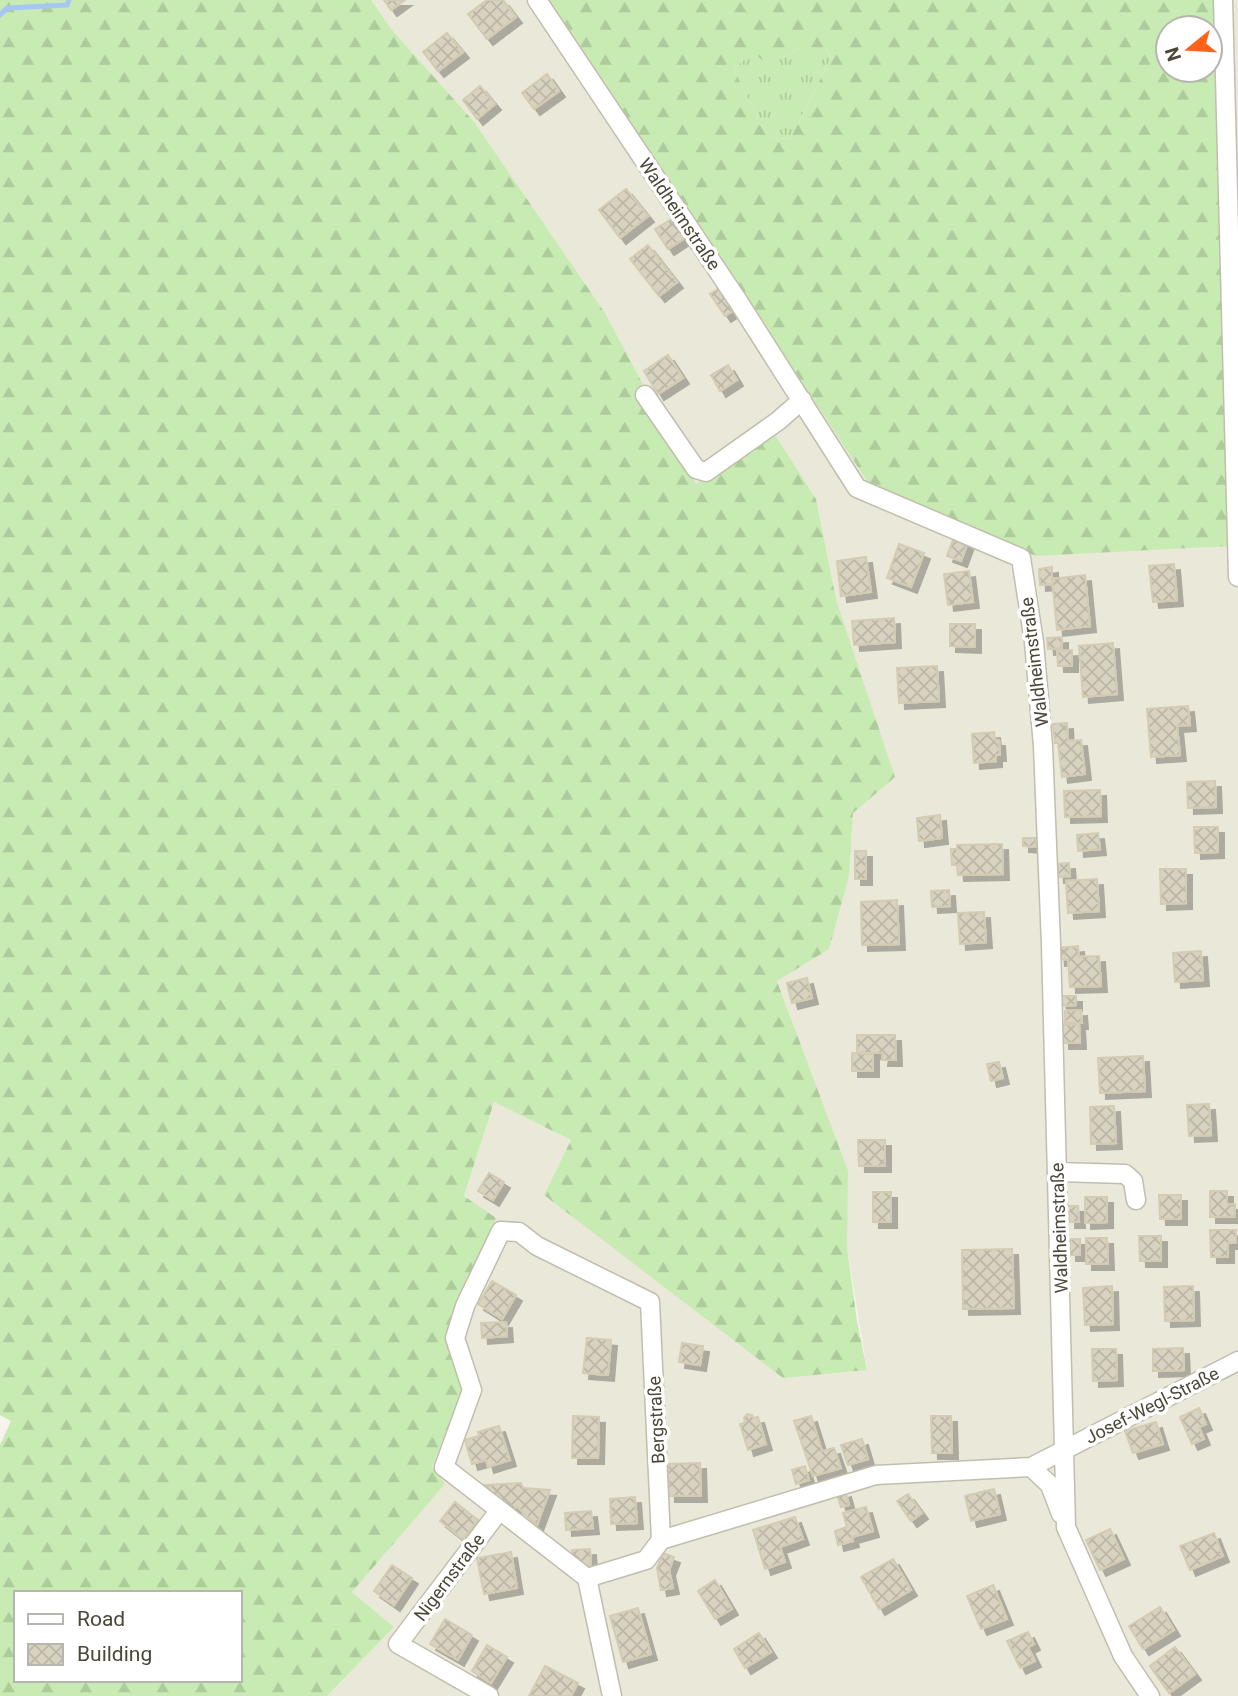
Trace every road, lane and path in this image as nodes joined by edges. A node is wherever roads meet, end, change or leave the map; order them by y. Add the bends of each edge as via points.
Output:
1 (537, 0) edge
2 (1223, 0) edge
3 (645, 395) dead end
4 (802, 400) junction
5 (1238, 578) edge
6 (1058, 1172) junction
7 (1136, 1200) dead end
8 (1238, 1361) edge
9 (1065, 1450) junction
10 (1031, 1467) junction
11 (499, 1511) junction
12 (1066, 1527) junction
13 (662, 1540) junction
14 (587, 1578) junction
15 (489, 1696) edge
16 (612, 1696) edge
17 (1150, 1696) edge

1 - 4 street, Waldheimstraße
2 - 5 street
3 - 4 street via 696,470 706,472
4 - 6 street, Waldheimstraße via 858,488 1021,558 1043,746
6 - 7 street via 1125,1174 1132,1181
6 - 9 street, Waldheimstraße
8 - 9 street, Josef-Wegl-Straße
9 - 10 street
9 - 12 street, Waldheimstraße
10 - 12 street, Waldheimstraße via 1050,1485
10 - 13 street via 876,1475
11 - 13 street, Bergstraße via 444,1467 472,1390 455,1338 501,1231 519,1232 537,1246 650,1302
11 - 14 street
11 - 15 street, Nigernstraße via 398,1644
12 - 17 street, Waldheimstraße via 1123,1656
13 - 14 street via 646,1560
14 - 16 street

